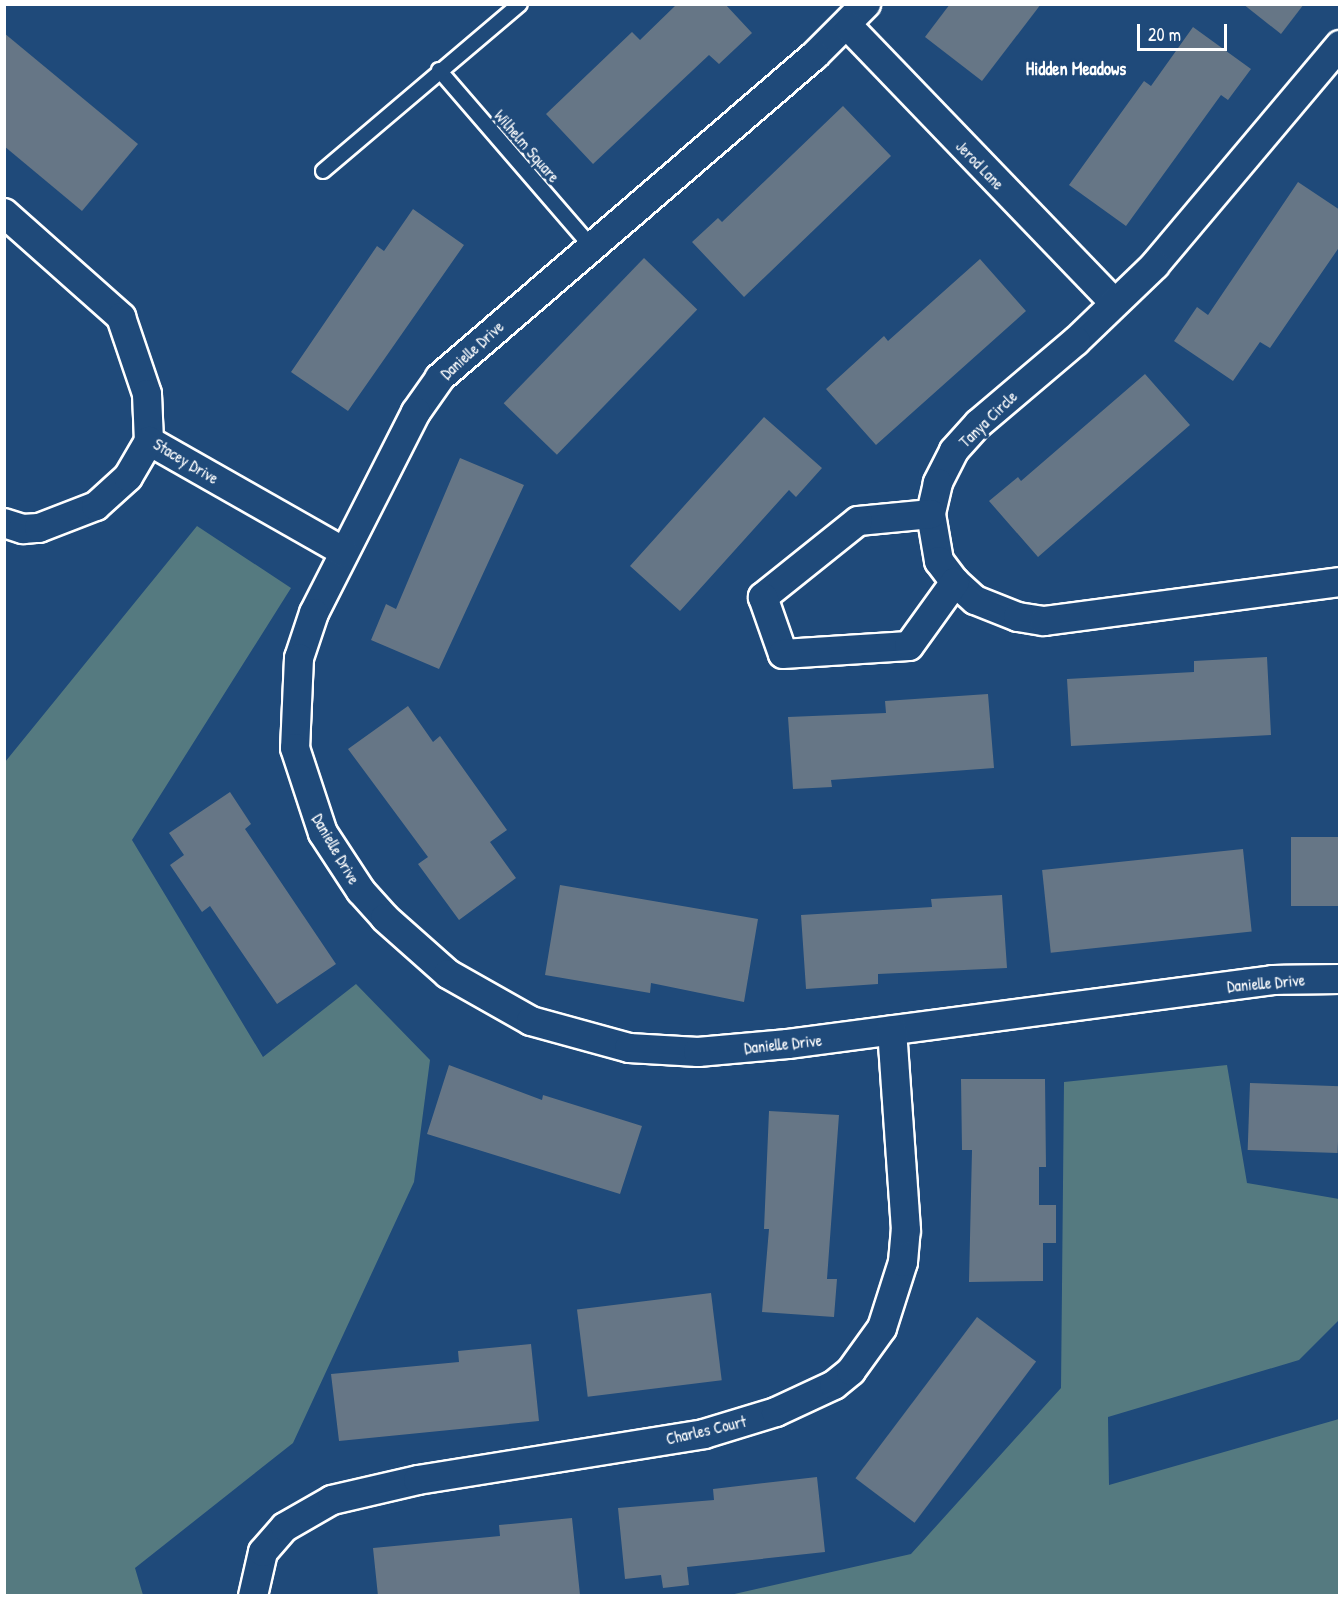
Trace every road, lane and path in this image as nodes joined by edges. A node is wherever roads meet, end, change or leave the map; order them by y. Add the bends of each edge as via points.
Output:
1 (520, 4) edge
2 (857, 15) edge
3 (1340, 45) edge
4 (439, 70) junction
5 (323, 171) dead end
6 (4, 213) edge
7 (590, 244) junction
8 (1114, 302) junction
9 (149, 441) junction
10 (931, 514) junction
11 (4, 523) edge
12 (344, 552) junction
13 (955, 582) junction
14 (1340, 582) edge
15 (1340, 979) edge
16 (892, 1030) junction
17 (253, 1596) edge

1 - 4 lane
2 - 7 street, Danielle Drive
2 - 8 street, Jerod Lane
3 - 8 street, Tanya Circle via 1155,265
4 - 5 lane
4 - 7 lane, Wilhelm Square
6 - 9 street, Stacey Drive via 122,317 147,394
7 - 12 street, Danielle Drive via 440,378 416,412
8 - 10 street, Tanya Circle via 978,424 954,451 938,483
9 - 11 street, Stacey Drive via 128,477 96,506 39,528 23,530
9 - 12 street, Stacey Drive
10 - 13 street, Tanya Circle via 939,561
10 - 13 street via 858,521 763,597 783,654 909,646
12 - 16 street, Danielle Drive via 298,658 295,747 312,809 339,861 361,891 411,944 502,1008 567,1034 629,1048 698,1052
13 - 14 street, Tanya Circle via 998,612 1044,621
15 - 16 street, Danielle Drive via 1273,980
16 - 17 street, Charles Court via 906,1230 903,1262 882,1328 851,1371 834,1385 776,1412 704,1434 418,1480 333,1500 285,1527 263,1552

